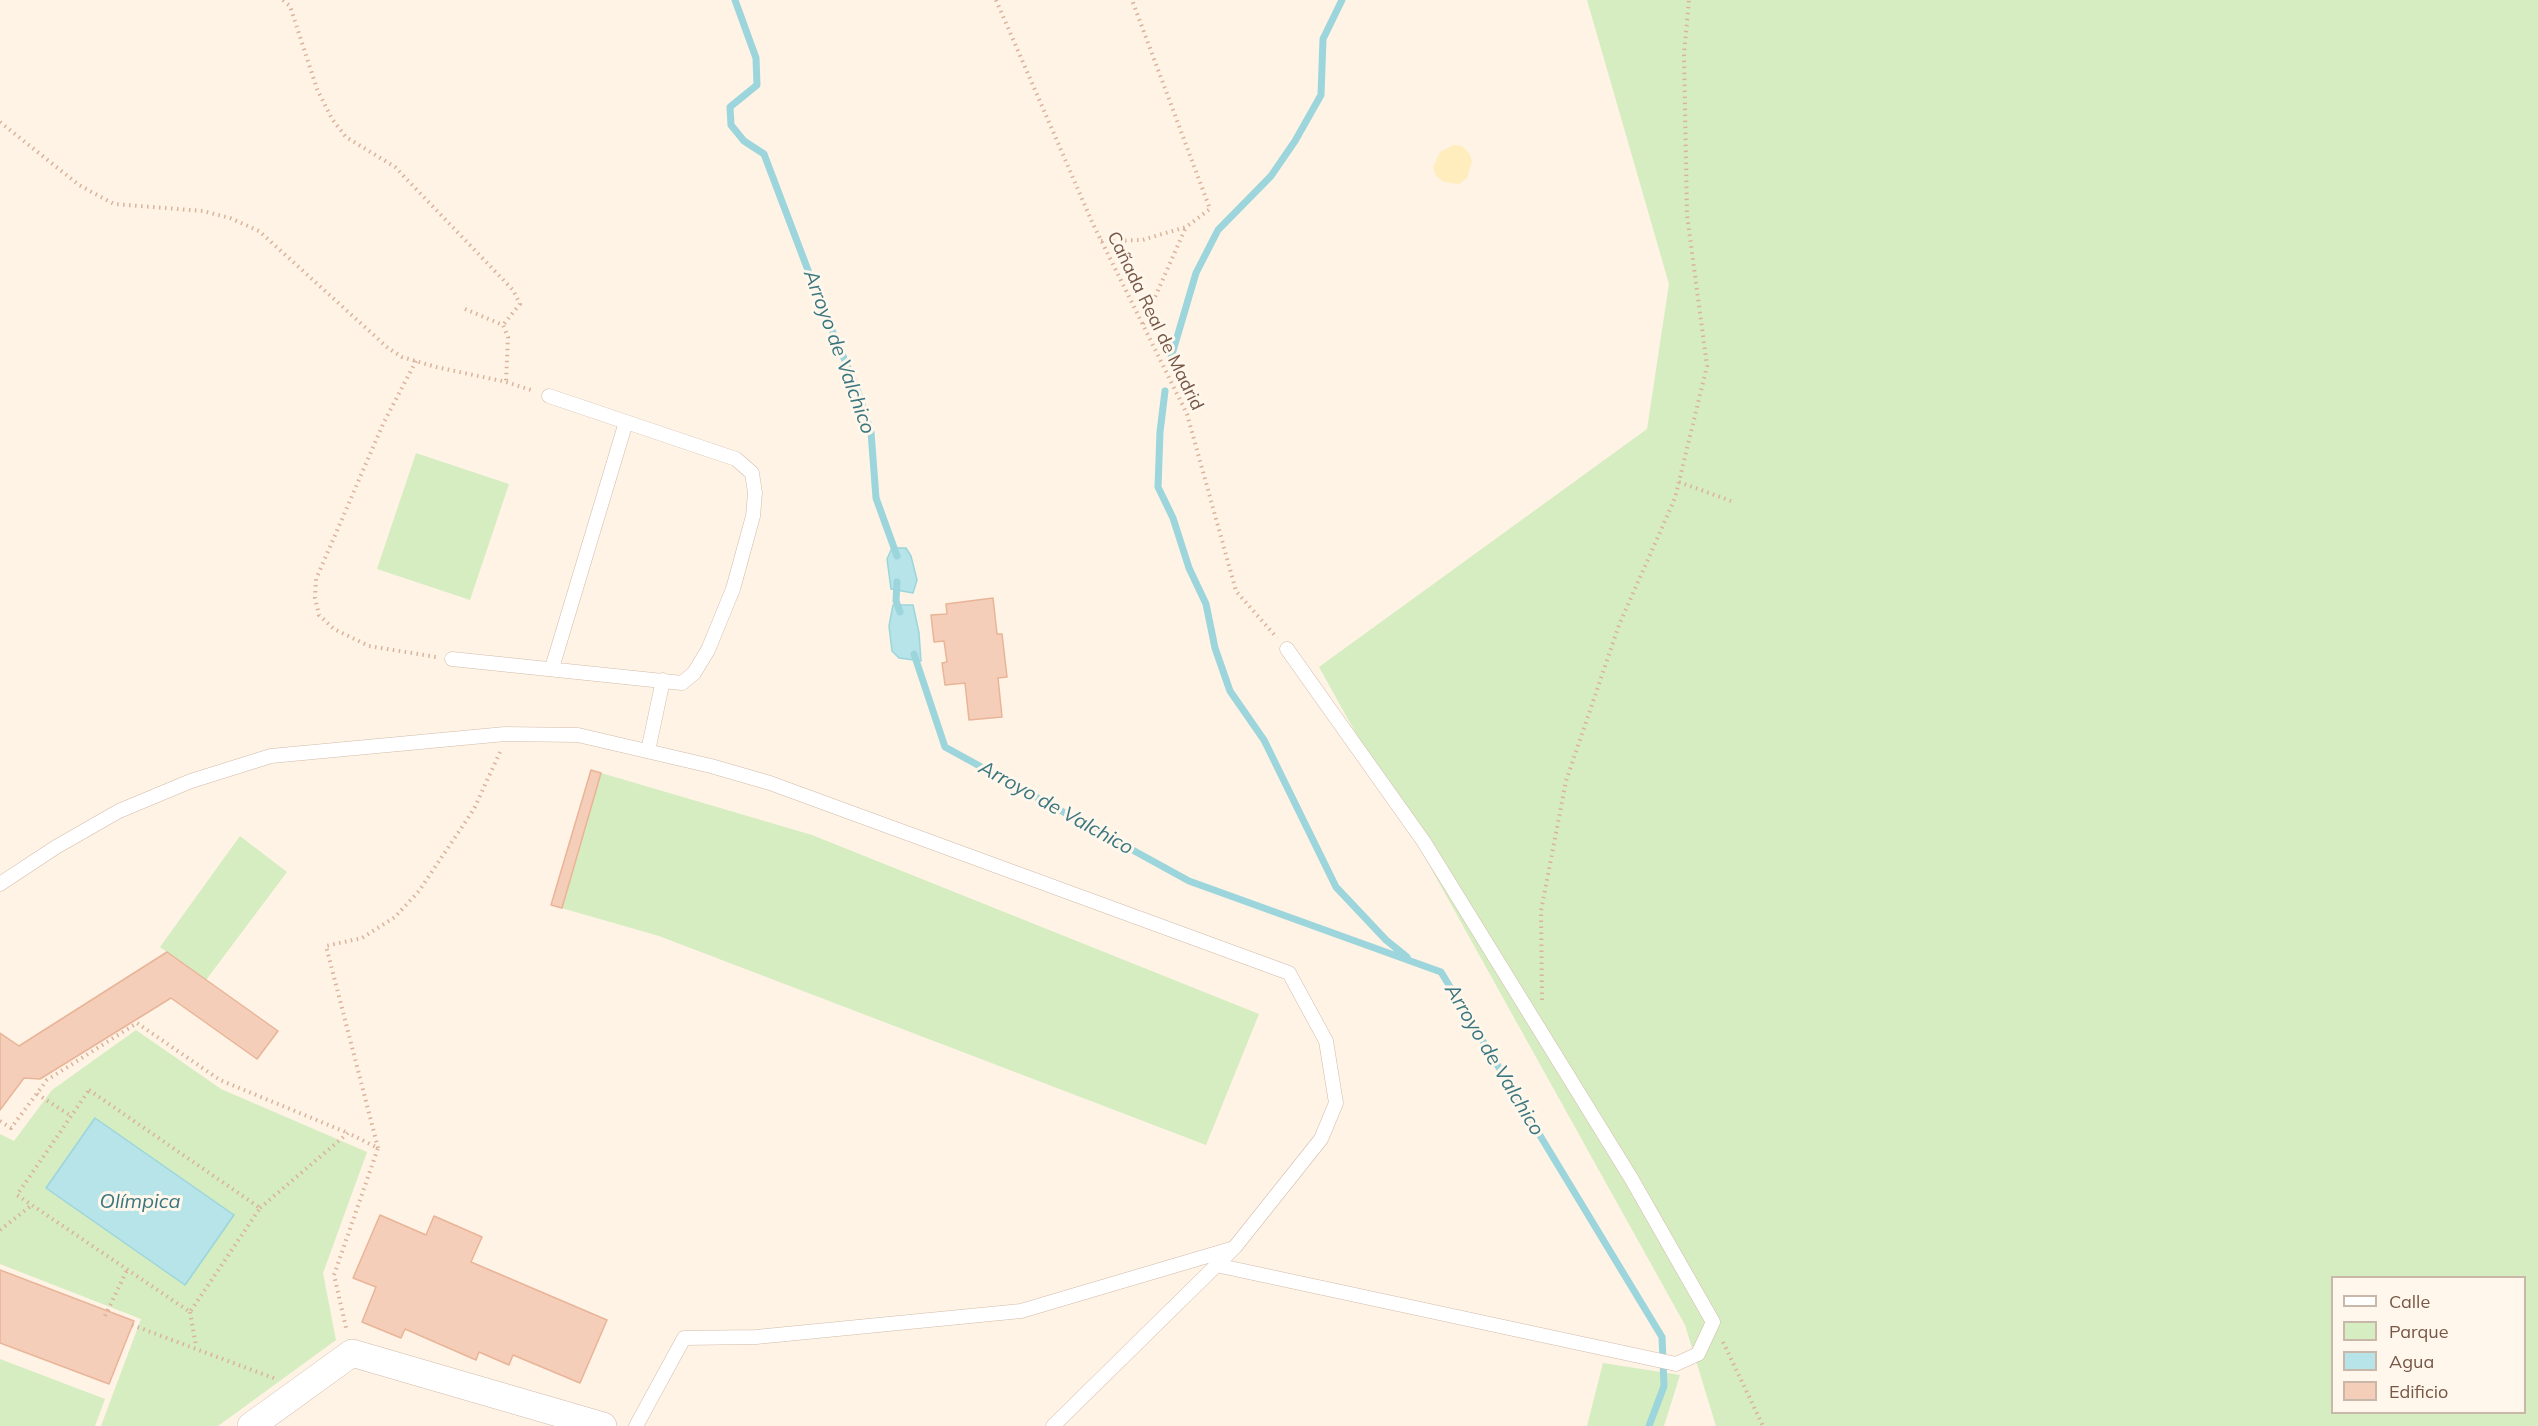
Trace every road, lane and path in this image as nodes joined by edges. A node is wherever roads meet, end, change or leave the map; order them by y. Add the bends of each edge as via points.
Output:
1 (283, 0) edge
2 (996, 0) edge
3 (1132, 0) edge
4 (1689, 0) edge
5 (0, 122) edge
6 (1186, 227) junction
7 (1101, 241) junction
8 (465, 309) dead end
9 (503, 325) junction
10 (1142, 325) junction
11 (416, 361) junction
12 (506, 382) junction
13 (549, 396) joint
14 (626, 422) junction
15 (1679, 482) junction
16 (1731, 501) dead end
17 (1287, 650) joint
18 (452, 660) joint
19 (552, 668) junction
20 (663, 680) junction
21 (505, 734) junction
22 (648, 751) junction
23 (0, 884) edge
24 (1544, 1039) junction
25 (37, 1094) junction
26 (71, 1116) junction
27 (0, 1121) edge
28 (348, 1133) junction
29 (378, 1148) junction
30 (32, 1205) junction
31 (260, 1208) junction
32 (0, 1230) edge
33 (1235, 1247) junction
34 (1216, 1265) junction
35 (127, 1270) junction
36 (190, 1312) junction
37 (105, 1316) dead end
38 (1713, 1323) junction
39 (132, 1324) dead end
40 (197, 1347) junction
41 (352, 1353) junction
42 (302, 1389) junction
43 (251, 1426) edge
44 (603, 1426) edge
45 (636, 1426) edge
46 (1053, 1426) edge
47 (1763, 1426) edge

1 - 9 path via 290,6 317,89 346,137 395,167 513,290 520,304
2 - 7 path, Cañada Real de Madrid
3 - 6 path via 1210,209
4 - 15 path via 1684,54 1687,215 1707,366
5 - 11 path via 79,185 114,204 202,211 258,231 388,348
6 - 7 path via 1142,240
6 - 10 path
7 - 10 path, Cañada Real de Madrid
8 - 9 path
9 - 12 path via 508,337
10 - 17 path, Cañada Real de Madrid via 1186,414 1236,591
11 - 12 path
11 - 18 path via 384,422 316,579 315,598 319,615 334,629 369,646
12 - 13 path
13 - 14 lane
14 - 19 lane
14 - 20 lane via 736,459 752,473 755,493 753,516 733,589 708,650 694,673 682,683
15 - 16 path
15 - 24 path via 1619,626 1566,781 1541,911
17 - 24 lane via 1424,842
18 - 19 lane
19 - 20 lane
20 - 22 lane
21 - 22 lane via 578,735
21 - 23 lane via 271,756 191,781 119,811
21 - 29 path via 474,809 419,891 395,917 362,938 326,946
22 - 33 lane via 770,783 1289,973 1326,1041 1336,1103 1322,1139
24 - 38 lane via 1631,1178
25 - 26 path
25 - 27 path via 11,1128
25 - 28 path via 47,1080 137,1023 220,1080
26 - 30 path via 17,1195
26 - 31 path via 89,1090
28 - 29 path
28 - 31 path
29 - 41 path via 334,1275
30 - 32 path
30 - 35 path
31 - 36 path
33 - 34 lane
33 - 45 lane via 1021,1311 756,1337 684,1338
34 - 38 lane via 1676,1364 1698,1354
34 - 46 lane
35 - 36 path
35 - 37 path
36 - 40 path
38 - 47 path
39 - 40 path
40 - 42 path
41 - 42 street
41 - 44 street
42 - 43 street

